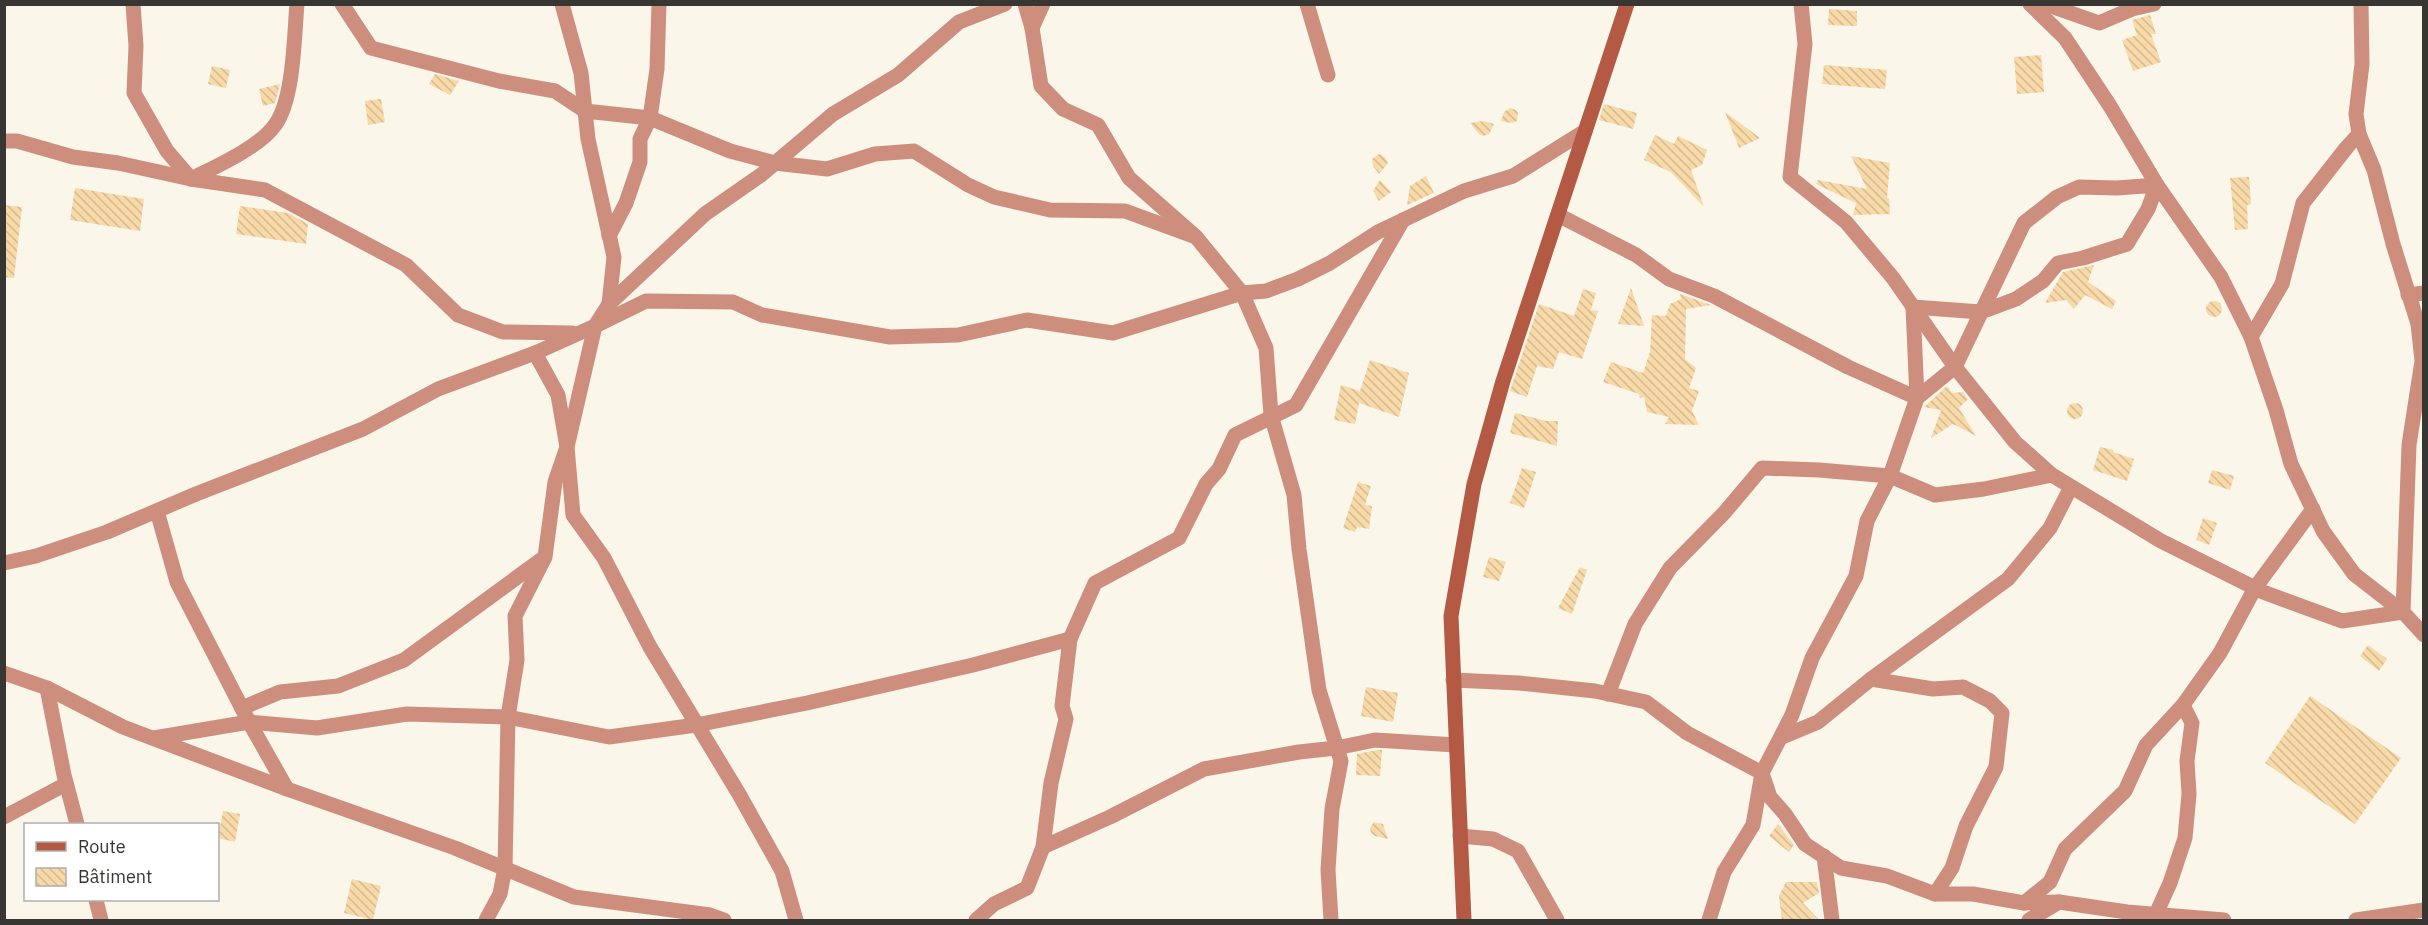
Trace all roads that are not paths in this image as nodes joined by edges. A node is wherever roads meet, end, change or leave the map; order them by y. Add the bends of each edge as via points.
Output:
1 (133, 4) edge
2 (297, 4) edge
3 (342, 4) edge
4 (562, 4) edge
5 (659, 4) edge
6 (1005, 4) edge
7 (1025, 4) edge
8 (1043, 4) edge
9 (1307, 4) edge
10 (1627, 4) edge
11 (1801, 4) edge
12 (2030, 4) edge
13 (2045, 4) edge
14 (2154, 4) edge
15 (2361, 4) edge
16 (1032, 28) junction
17 (1328, 75) dead end
18 (585, 111) junction
19 (650, 118) junction
20 (1585, 131) junction
21 (2359, 134) junction
22 (4, 141) edge
23 (775, 163) junction
24 (191, 179) junction
25 (2157, 185) junction
26 (1558, 215) junction
27 (1403, 220) junction
28 (609, 236) junction
29 (1196, 237) junction
30 (1242, 292) junction
31 (2416, 294) edge
32 (609, 304) junction
33 (1913, 307) junction
34 (1981, 312) junction
35 (595, 326) junction
36 (578, 333) junction
37 (2250, 337) junction
38 (535, 352) junction
39 (1956, 367) junction
40 (1917, 398) junction
41 (1271, 415) junction
42 (567, 447) junction
43 (2052, 475) junction
44 (1890, 476) junction
45 (2071, 487) junction
46 (2313, 509) junction
47 (157, 511) junction
48 (545, 557) junction
49 (4, 563) edge
50 (2255, 588) junction
51 (2403, 612) junction
52 (2424, 635) edge
53 (1070, 639) junction
54 (4, 673) edge
55 (1871, 678) junction
56 (1453, 680) junction
57 (47, 688) junction
58 (1608, 694) junction
59 (2183, 705) junction
60 (242, 708) junction
61 (508, 717) junction
62 (249, 722) junction
63 (696, 725) junction
64 (1782, 737) junction
65 (154, 738) junction
66 (1456, 745) junction
67 (1336, 748) junction
68 (1762, 773) junction
69 (66, 784) junction
70 (287, 789) junction
71 (4, 817) edge
72 (76, 823) edge
73 (1460, 836) junction
74 (1043, 847) junction
75 (1824, 856) junction
76 (505, 868) junction
77 (1935, 894) junction
78 (96, 901) edge
79 (2059, 902) junction
80 (2024, 903) junction
81 (2424, 910) edge
82 (2157, 917) edge
83 (101, 921) edge
84 (486, 921) edge
85 (724, 921) edge
86 (796, 921) edge
87 (976, 921) edge
88 (1331, 921) edge
89 (1464, 921) edge
90 (1557, 921) edge
91 (1709, 921) edge
92 (1832, 921) edge
93 (2029, 921) edge
94 (2224, 921) edge
95 (2356, 921) edge

1 - 24 street via 134,93 167,151
2 - 24 street via 287,101 275,126 242,153
3 - 18 street via 371,48 499,81 555,91
4 - 18 street via 581,73
5 - 19 street via 657,69
6 - 23 street via 959,22 898,75 833,114
7 - 16 street
8 - 16 street
9 - 17 street
10 - 20 main road
11 - 33 street via 1806,44 1790,177 1846,222
12 - 25 street via 2065,38
13 - 14 street via 2099,23
15 - 21 street via 2362,64 2356,114
16 - 29 street via 1041,86 1063,109 1098,125 1129,178
18 - 19 street
18 - 28 street
19 - 23 street via 730,151
19 - 28 street via 640,139 640,162 626,203
20 - 26 main road
20 - 27 street via 1514,176 1464,191
21 - 31 street
21 - 37 street via 2303,203 2282,284
22 - 24 street
23 - 29 street via 827,170 875,154 914,151 994,197 1050,210 1125,211
23 - 32 street via 705,214
24 - 36 street via 265,190 406,265 458,315 503,332
25 - 34 street via 2127,244 2058,263 2043,281 2016,299
25 - 34 street via 2079,187 2057,197 2024,223
25 - 37 street via 2221,277
26 - 40 street via 1636,255 1670,279 1714,296 1848,367
26 - 56 main road via 1503,381 1474,484 1451,616
27 - 30 street via 1298,279 1266,291
27 - 41 street via 1296,405
28 - 32 street via 614,257
29 - 30 street
30 - 35 street via 1113,333 1027,320 958,335 890,337 762,315 734,302 646,301
30 - 41 street via 1266,348
31 - 51 street via 2422,361 2409,445
32 - 35 street
33 - 34 street
33 - 39 street
33 - 40 street
34 - 39 street
35 - 36 street
35 - 42 street
36 - 38 street
37 - 46 street via 2291,464
38 - 42 street via 558,394
38 - 47 street via 438,389 363,429
39 - 40 street
39 - 43 street via 2015,442
40 - 44 street
41 - 53 street via 1235,435 1179,538 1095,583
41 - 67 street via 1294,495 1319,690
42 - 48 street via 555,482
42 - 63 street via 573,515 604,558
43 - 44 street via 1935,495
43 - 45 street
44 - 58 street via 1762,468 1670,568 1635,624
44 - 64 street via 1867,521 1857,576 1812,658
45 - 50 street via 2161,541
45 - 55 street via 2050,528 2008,579
46 - 50 street
46 - 51 street via 2323,531 2354,574
47 - 49 street via 107,532
47 - 60 street via 177,582
48 - 60 street via 404,660 338,686 280,692
48 - 61 street via 515,616 517,660
50 - 51 street via 2342,621
50 - 59 street via 2220,653
51 - 52 street
53 - 63 street via 973,665
53 - 74 street via 1062,706 1066,719 1051,783
54 - 57 street
55 - 64 street via 1818,722
55 - 77 street via 1933,689 1963,687 2002,712 1996,767 1966,826 1952,868
56 - 58 street
56 - 66 main road
57 - 65 street via 123,727
57 - 69 street
58 - 68 street via 1646,702 1687,733
59 - 80 street via 2146,745 2125,791 2065,849 2050,882
59 - 82 street via 2192,723 2185,838
60 - 62 street
61 - 62 street via 407,714 317,728
61 - 63 street via 609,737
61 - 76 street
62 - 65 street
62 - 70 street
63 - 86 street via 782,871
64 - 68 street
65 - 70 street
66 - 67 street via 1376,740
66 - 73 main road
67 - 74 street via 1204,769
67 - 88 street via 1341,761 1332,809 1328,870
68 - 75 street via 1770,797 1805,844
68 - 91 street via 1752,825 1724,872
69 - 71 street
69 - 72 street
70 - 76 street
73 - 89 main road
73 - 90 street via 1493,839 1518,851
74 - 87 street via 1027,888 994,904
75 - 77 street via 1840,868 1887,876
75 - 92 street
76 - 84 street via 500,894
76 - 85 street via 574,897 710,915
77 - 80 street via 1973,894
78 - 83 street
79 - 80 street
79 - 82 street
79 - 93 street
81 - 95 street
82 - 94 street

